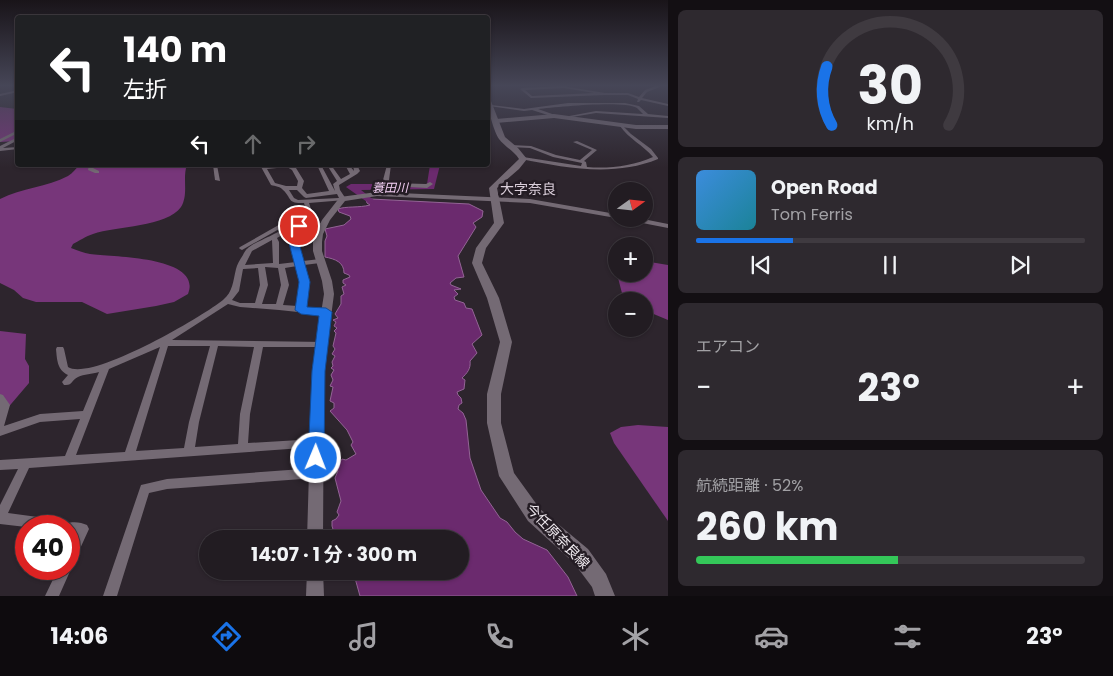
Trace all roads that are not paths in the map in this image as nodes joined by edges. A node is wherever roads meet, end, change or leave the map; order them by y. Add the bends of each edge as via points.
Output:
1 (545, 113) edge
2 (591, 113) edge
3 (606, 113) edge
4 (644, 113) edge
5 (554, 116) junction
6 (647, 116) junction
7 (566, 117) junction
8 (668, 117) edge
9 (493, 118) edge
10 (622, 126) junction
11 (668, 127) edge
12 (15, 134) edge
13 (15, 139) edge
14 (575, 142) dead end
15 (2, 145) edge
16 (15, 146) edge
17 (15, 146) edge
18 (511, 146) junction
19 (523, 158) junction
20 (581, 161) junction
21 (90, 167) edge
22 (215, 167) edge
23 (263, 167) edge
24 (291, 167) edge
25 (320, 167) edge
26 (330, 167) edge
27 (348, 167) edge
28 (356, 167) edge
29 (389, 167) edge
30 (584, 168) junction
31 (97, 172) dead end
32 (353, 174) junction
33 (218, 180) dead end
34 (340, 181) junction
35 (430, 184) dead end
36 (286, 188) junction
37 (299, 188) junction
38 (338, 195) junction
39 (494, 200) junction
40 (306, 202) junction
41 (608, 215) edge
42 (653, 223) edge
43 (299, 226) junction
44 (322, 226) junction
45 (668, 226) edge
46 (272, 237) junction
47 (242, 248) dead end
48 (320, 261) junction
49 (299, 264) junction
50 (261, 265) junction
51 (278, 266) junction
52 (240, 267) junction
53 (227, 301) junction
54 (258, 306) junction
55 (279, 307) junction
56 (301, 310) junction
57 (326, 312) junction
58 (162, 342) junction
59 (215, 343) junction
60 (259, 344) junction
61 (322, 344) junction
62 (60, 349) dead end
63 (105, 367) junction
64 (78, 373) junction
65 (67, 382) dead end
66 (0, 398) edge
67 (86, 415) junction
68 (0, 425) edge
69 (0, 432) edge
70 (316, 443) junction
71 (243, 448) junction
72 (189, 451) junction
73 (129, 455) junction
74 (69, 459) junction
75 (26, 463) junction
76 (0, 464) edge
77 (316, 473) junction
78 (0, 518) edge
79 (15, 520) edge
80 (315, 530) edge
81 (60, 580) edge
82 (315, 580) edge
83 (52, 596) edge
84 (110, 596) edge
85 (315, 596) edge
86 (605, 596) edge

1 - 5 street
2 - 7 street
3 - 6 street
4 - 6 street
5 - 7 street
5 - 9 street
6 - 8 street
7 - 10 street
9 - 18 main road via 502,138
10 - 11 street
10 - 30 street via 656,158 609,168
12 - 15 street
13 - 15 street
14 - 20 street via 595,150
15 - 16 street
15 - 17 street
18 - 19 main road
18 - 20 street via 531,147
19 - 30 street
19 - 39 main road via 520,165 496,183
20 - 30 street
21 - 31 street
22 - 33 street
23 - 36 street via 273,184
24 - 37 street via 301,181
25 - 38 street
26 - 34 street
27 - 32 street
28 - 32 street
29 - 35 street via 386,180 391,185
32 - 34 street
34 - 38 street via 336,186
36 - 37 street
36 - 40 street via 295,201
37 - 38 street via 306,196
38 - 39 street
38 - 40 street
38 - 44 street
39 - 41 street via 549,204
39 - 86 main road, 今任原奈良線 via 499,223 481,248 477,263 493,298 506,342 494,394 494,423 507,476 534,515 581,556 599,580
40 - 47 street via 311,218 286,223
42 - 45 street
43 - 44 street
43 - 46 street
43 - 49 street via 294,243
44 - 48 street via 316,244
46 - 51 street via 276,242
46 - 52 street via 249,250
48 - 49 street
48 - 57 street via 329,282
49 - 51 street
49 - 56 street via 305,286
50 - 51 street
50 - 52 street
50 - 54 street via 264,285
51 - 55 street via 285,285
52 - 53 street via 235,291
53 - 54 street
53 - 58 street
54 - 55 street
55 - 56 street
56 - 57 street
57 - 61 street
58 - 59 street
58 - 63 street
58 - 73 street
59 - 60 street
59 - 72 street
60 - 61 street
60 - 71 street
61 - 70 street
62 - 64 street via 65,370
63 - 64 street
63 - 67 street
64 - 65 street
66 - 68 street via 5,405
67 - 69 street via 40,418
67 - 74 street
70 - 71 street
70 - 77 street
71 - 72 street
72 - 73 street
73 - 74 street
74 - 75 street
75 - 76 street
75 - 78 street
77 - 80 street
77 - 84 street via 168,484 145,489
78 - 79 street
81 - 83 street
82 - 85 street

